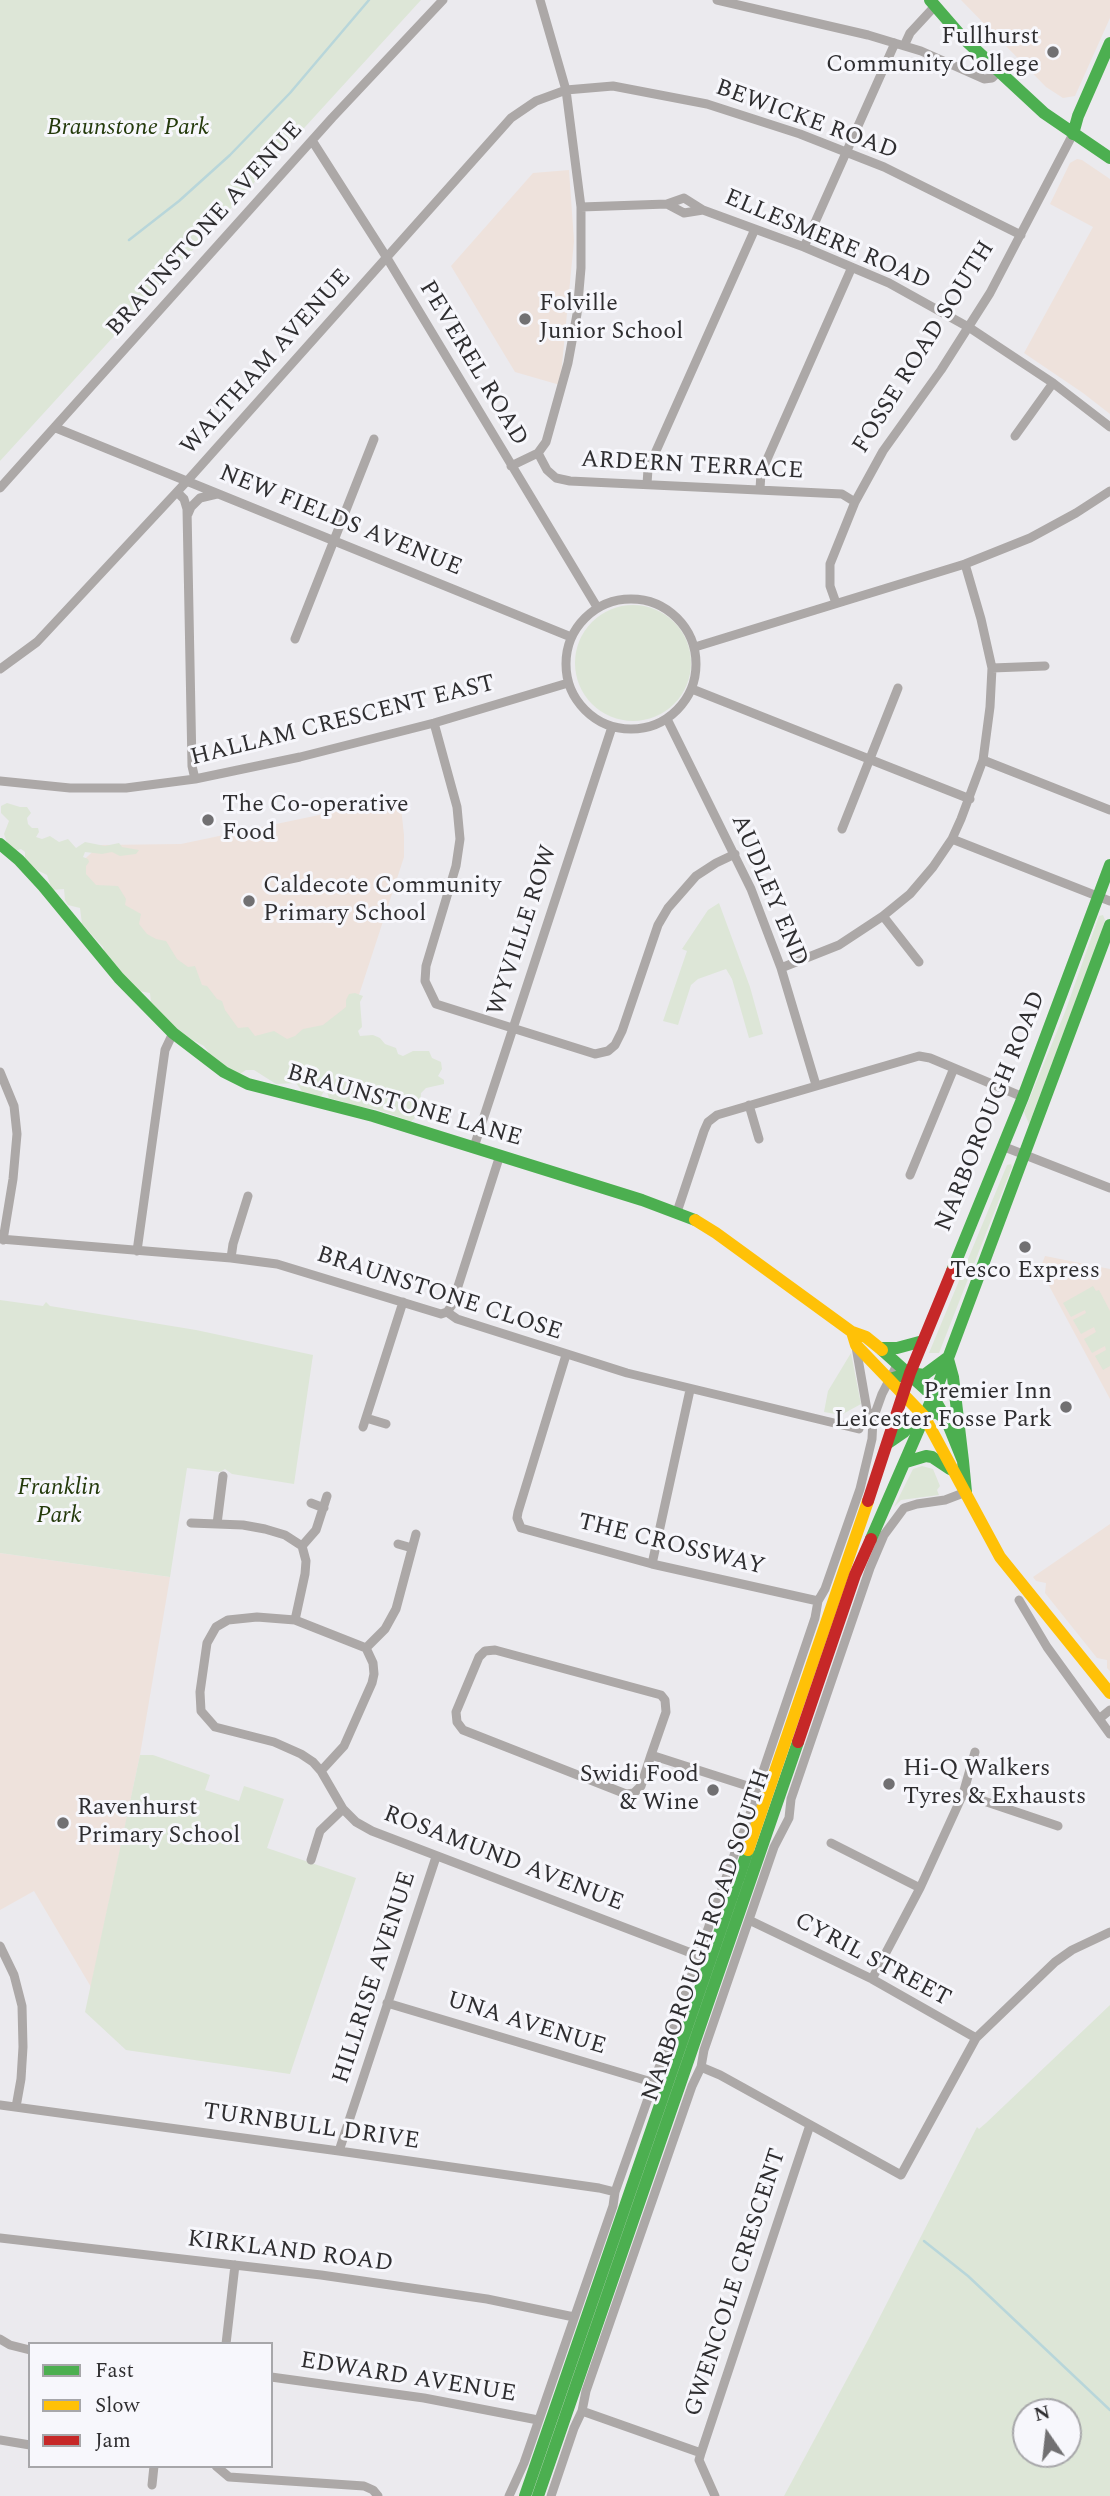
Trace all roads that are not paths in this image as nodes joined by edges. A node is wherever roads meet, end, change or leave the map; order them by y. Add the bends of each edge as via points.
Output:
1 (443, 0) edge
2 (540, 0) edge
3 (717, 0) edge
4 (932, 3) edge
5 (1110, 43) edge
6 (900, 45) junction
7 (998, 72) junction
8 (566, 90) junction
9 (1073, 134) junction
10 (313, 142) junction
11 (847, 153) junction
12 (1110, 158) edge
13 (581, 207) junction
14 (755, 229) junction
15 (1021, 235) junction
16 (804, 247) junction
17 (387, 258) junction
18 (852, 267) junction
19 (970, 328) junction
20 (1054, 383) junction
21 (1110, 427) edge
22 (56, 428) junction
23 (1015, 436) dead end
24 (374, 439) dead end
25 (538, 453) junction
26 (510, 466) junction
27 (188, 480) junction
28 (647, 484) junction
29 (0, 488) edge
30 (761, 489) junction
31 (1110, 491) edge
32 (177, 492) junction
33 (219, 494) junction
34 (855, 502) junction
35 (187, 516) junction
36 (333, 542) junction
37 (965, 564) junction
38 (836, 603) junction
39 (597, 607) junction
40 (571, 637) junction
41 (295, 639) dead end
42 (695, 647) junction
43 (1045, 666) dead end
44 (992, 668) junction
45 (0, 669) edge
46 (568, 684) junction
47 (898, 688) dead end
48 (692, 689) junction
49 (667, 719) junction
50 (434, 723) junction
51 (612, 727) junction
52 (870, 758) junction
53 (983, 760) junction
54 (195, 779) junction
55 (0, 781) edge
56 (970, 799) junction
57 (1110, 810) edge
58 (842, 829) dead end
59 (952, 839) junction
60 (0, 844) edge
61 (735, 854) junction
62 (1110, 865) edge
63 (1104, 899) edge
64 (883, 916) junction
65 (1110, 925) edge
66 (919, 962) dead end
67 (780, 968) junction
68 (513, 1029) junction
69 (173, 1033) junction
70 (954, 1068) junction
71 (0, 1072) edge
72 (816, 1085) junction
73 (1023, 1097) junction
74 (749, 1105) junction
75 (759, 1139) dead end
76 (1002, 1146) junction
77 (474, 1147) junction
78 (500, 1155) junction
79 (1024, 1155) junction
80 (910, 1175) dead end
81 (1110, 1188) edge
82 (248, 1196) dead end
83 (677, 1212) junction
84 (1, 1240) edge
85 (137, 1251) junction
86 (231, 1258) junction
87 (403, 1302) junction
88 (447, 1312) junction
89 (852, 1332) junction
90 (923, 1341) junction
91 (856, 1345) junction
92 (880, 1348) junction
93 (566, 1355) junction
94 (947, 1358) junction
95 (897, 1365) junction
96 (910, 1373) junction
97 (890, 1379) junction
98 (690, 1390) junction
99 (903, 1392) junction
100 (932, 1395) junction
101 (924, 1416) junction
102 (873, 1419) junction
103 (946, 1419) junction
104 (386, 1424) dead end
105 (859, 1429) dead end
106 (888, 1443) junction
107 (963, 1461) junction
108 (906, 1462) junction
109 (954, 1471) junction
110 (223, 1476) dead end
111 (966, 1492) junction
112 (327, 1496) dead end
113 (867, 1500) junction
114 (311, 1503) dead end
115 (324, 1508) junction
116 (191, 1523) dead end
117 (217, 1524) junction
118 (847, 1525) junction
119 (416, 1534) dead end
120 (398, 1544) dead end
121 (302, 1546) junction
122 (412, 1548) junction
123 (652, 1564) junction
124 (1019, 1600) dead end
125 (818, 1601) junction
126 (295, 1620) junction
127 (366, 1648) junction
128 (1110, 1693) edge
129 (1110, 1710) edge
130 (1098, 1719) junction
131 (1110, 1734) edge
132 (975, 1752) dead end
133 (651, 1755) junction
134 (321, 1771) junction
135 (757, 1789) junction
136 (963, 1794) junction
137 (343, 1809) junction
138 (1058, 1826) dead end
139 (831, 1843) dead end
140 (436, 1857) junction
141 (311, 1860) dead end
142 (920, 1888) junction
143 (749, 1920) junction
144 (1110, 1932) edge
145 (0, 1946) edge
146 (699, 1956) junction
147 (872, 1979) junction
148 (387, 2003) junction
149 (976, 2038) junction
150 (701, 2067) junction
151 (655, 2083) junction
152 (0, 2105) edge
153 (16, 2106) junction
154 (810, 2125) junction
155 (339, 2151) junction
156 (615, 2192) junction
157 (0, 2238) edge
158 (235, 2265) junction
159 (574, 2317) junction
160 (0, 2339) edge
161 (226, 2342) edge
162 (28, 2350) edge
163 (273, 2377) edge
164 (582, 2411) junction
165 (538, 2420) junction
166 (0, 2440) edge
167 (28, 2445) edge
168 (701, 2453) junction
169 (153, 2468) edge
170 (218, 2468) edge
171 (152, 2485) dead end
172 (378, 2496) edge
173 (509, 2496) edge
174 (524, 2496) edge
175 (538, 2496) edge
176 (551, 2496) edge
177 (715, 2496) edge

1 - 10 street, BRAUNSTONE AVENUE
2 - 8 street
3 - 6 street
4 - 6 street
4 - 7 main road
5 - 9 main road, FOSSE ROAD SOUTH
6 - 7 street via 984,79
6 - 11 street
7 - 9 main road
8 - 11 street, BEWICKE ROAD via 613,86 707,104
8 - 13 street
8 - 17 street, WALTHAM AVENUE via 536,101 512,118
9 - 12 main road
9 - 15 street, FOSSE ROAD SOUTH
10 - 17 street, PEVEREL ROAD
10 - 22 street, BRAUNSTONE AVENUE
11 - 15 street, BEWICKE ROAD
11 - 16 street
13 - 14 street, ELLESMERE ROAD via 667,204 684,198
13 - 25 street via 578,314 546,442
14 - 16 street, ELLESMERE ROAD
14 - 28 street via 648,469
15 - 19 street, FOSSE ROAD SOUTH
16 - 18 street, ELLESMERE ROAD
17 - 26 street, PEVEREL ROAD
17 - 27 street, WALTHAM AVENUE
18 - 19 street, ELLESMERE ROAD
18 - 30 street via 761,472
19 - 20 street, ELLESMERE ROAD
19 - 34 street, FOSSE ROAD SOUTH via 883,451
20 - 21 street, ELLESMERE ROAD
20 - 23 street
22 - 27 street, NEW FIELDS AVENUE
22 - 29 street, BRAUNSTONE AVENUE
24 - 36 street
25 - 26 street
25 - 28 street, ARDERN TERRACE via 556,478
26 - 39 street, PEVEREL ROAD
27 - 32 street, WALTHAM AVENUE
27 - 33 street, NEW FIELDS AVENUE
28 - 30 street, ARDERN TERRACE
30 - 34 street, ARDERN TERRACE via 842,494
31 - 37 street via 1030,538
32 - 35 street via 184,499
32 - 45 street, WALTHAM AVENUE via 37,642
33 - 35 street via 200,498
33 - 36 street, NEW FIELDS AVENUE
34 - 38 street, FOSSE ROAD SOUTH via 830,564
35 - 54 street
36 - 40 street, NEW FIELDS AVENUE
36 - 41 street
37 - 38 street
37 - 44 street
38 - 42 street
39 - 40 street
39 - 42 street via 623,598 652,601 681,620
40 - 46 street via 565,661
42 - 48 street
43 - 44 street
44 - 53 street
46 - 50 street, HALLAM CRESCENT EAST
46 - 51 street via 588,714
47 - 52 street
48 - 49 street
48 - 52 street
49 - 51 street via 628,730
49 - 61 street, AUDLEY END
50 - 54 street, HALLAM CRESCENT EAST
50 - 68 street via 457,807 460,839 425,981 436,1004
51 - 68 street, WYVILLE ROW
52 - 56 street
52 - 58 street
53 - 56 street
53 - 57 street
54 - 55 street, HALLAM CRESCENT EAST via 126,788
56 - 59 street
59 - 63 street
59 - 64 street via 910,894
60 - 69 main road, BRAUNSTONE LANE
61 - 67 street, AUDLEY END
61 - 68 street via 696,876 668,908 622,1031 608,1051 594,1054
62 - 63 main road, NARBOROUGH ROAD
63 - 73 main road, NARBOROUGH ROAD
64 - 66 street
64 - 67 street via 839,945
65 - 79 main road, NARBOROUGH ROAD
67 - 72 street, AUDLEY END
68 - 77 street, WYVILLE ROW
69 - 77 main road, BRAUNSTONE LANE via 202,1057 248,1084
69 - 85 street via 165,1050
70 - 72 street via 919,1056
70 - 73 street
70 - 80 street
71 - 84 street via 14,1107 17,1135
72 - 74 street
73 - 76 main road, NARBOROUGH ROAD
74 - 75 street
74 - 83 street via 708,1122
76 - 79 street
76 - 90 main road, NARBOROUGH ROAD
77 - 78 main road, BRAUNSTONE LANE
78 - 83 main road, BRAUNSTONE LANE
78 - 88 street
79 - 81 street
79 - 94 main road, NARBOROUGH ROAD
82 - 86 street
83 - 89 main road, BRAUNSTONE LANE via 716,1233
84 - 85 street, BRAUNSTONE CLOSE
85 - 86 street, BRAUNSTONE CLOSE
86 - 87 street, BRAUNSTONE CLOSE via 277,1264
87 - 88 street, BRAUNSTONE CLOSE
87 - 104 street via 365,1422
88 - 93 street, BRAUNSTONE CLOSE via 457,1320
89 - 91 main road
89 - 92 main road, BRAUNSTONE LANE
90 - 92 main road
90 - 96 main road, NARBOROUGH ROAD
91 - 97 main road
91 - 102 street, NARBOROUGH ROAD SOUTH via 867,1410
92 - 95 main road, BRAUNSTONE LANE
93 - 98 street, BRAUNSTONE CLOSE
93 - 123 street, THE CROSSWAY via 518,1523 525,1530
94 - 96 main road via 924,1375
94 - 100 main road, NARBOROUGH ROAD
94 - 107 main road
95 - 96 main road, BRAUNSTONE LANE
95 - 97 street, NARBOROUGH ROAD SOUTH
96 - 97 main road
96 - 99 main road, NARBOROUGH ROAD SOUTH
96 - 100 main road, BRAUNSTONE LANE
97 - 99 main road
97 - 102 street, NARBOROUGH ROAD SOUTH
98 - 105 street, BRAUNSTONE CLOSE
98 - 123 street
99 - 101 main road
99 - 106 main road, NARBOROUGH ROAD SOUTH
100 - 101 main road, NARBOROUGH ROAD SOUTH
100 - 103 main road, BRAUNSTONE LANE
101 - 103 main road via 936,1412
101 - 106 main road
101 - 108 main road, NARBOROUGH ROAD SOUTH
101 - 109 main road
102 - 118 street, NARBOROUGH ROAD SOUTH via 866,1468
103 - 107 main road, BRAUNSTONE LANE
106 - 113 main road, NARBOROUGH ROAD SOUTH
107 - 111 main road
108 - 109 main road via 932,1457
108 - 175 main road, NARBOROUGH ROAD SOUTH via 855,1575
109 - 111 main road
110 - 117 street
111 - 128 main road via 1000,1557
111 - 143 street, NARBOROUGH ROAD SOUTH via 904,1508 884,1535 791,1799 789,1818
112 - 115 street
113 - 118 street, NARBOROUGH ROAD SOUTH
113 - 174 main road, NARBOROUGH ROAD SOUTH
114 - 115 street
115 - 121 street via 316,1530
116 - 117 street
117 - 121 street via 265,1529
118 - 125 street, NARBOROUGH ROAD SOUTH
119 - 122 street
120 - 122 street
121 - 126 street via 305,1574
122 - 127 street via 396,1609
123 - 125 street, THE CROSSWAY
124 - 130 street
125 - 135 street, NARBOROUGH ROAD SOUTH
126 - 127 street, ROSAMUND AVENUE
126 - 134 street, ROSAMUND AVENUE via 257,1617 228,1620 216,1627 207,1643 201,1711 215,1727 283,1746
127 - 134 street via 373,1663 372,1683 341,1752
129 - 130 street
130 - 131 street
132 - 136 street
133 - 133 street via 641,1786 626,1794 463,1730 456,1712 479,1657 490,1649 661,1695 666,1712
133 - 135 street
134 - 137 street, ROSAMUND AVENUE
135 - 146 street, NARBOROUGH ROAD SOUTH
136 - 138 street
136 - 142 street
137 - 140 street, ROSAMUND AVENUE via 372,1831
137 - 141 street via 320,1831
139 - 142 street
140 - 146 street, ROSAMUND AVENUE
140 - 148 street, HILLRISE AVENUE
142 - 147 street
143 - 147 street, CYRIL STREET
143 - 150 street, NARBOROUGH ROAD SOUTH
144 - 149 street via 1055,1962
145 - 153 street via 22,2006
146 - 151 street, NARBOROUGH ROAD SOUTH
147 - 149 street, CYRIL STREET
148 - 151 street, UNA AVENUE
148 - 155 street, HILLRISE AVENUE
149 - 154 street via 901,2175
150 - 154 street
150 - 164 street, NARBOROUGH ROAD SOUTH
151 - 156 street, NARBOROUGH ROAD SOUTH
152 - 153 street, TURNBULL DRIVE
153 - 155 street, TURNBULL DRIVE
154 - 168 street, GWENCOLE CRESCENT
155 - 156 street, TURNBULL DRIVE
156 - 159 street, NARBOROUGH ROAD SOUTH
157 - 158 street, KIRKLAND ROAD
158 - 159 street, KIRKLAND ROAD via 487,2299
158 - 161 street
159 - 165 street, NARBOROUGH ROAD SOUTH
160 - 162 street
163 - 165 street, EDWARD AVENUE via 424,2398
164 - 168 street, GWENCOLE CRESCENT
164 - 176 street, NARBOROUGH ROAD SOUTH
165 - 173 street, NARBOROUGH ROAD SOUTH
166 - 167 street
168 - 177 street, GWENCOLE CRESCENT via 699,2460
169 - 171 street
170 - 172 street via 229,2477 364,2486

